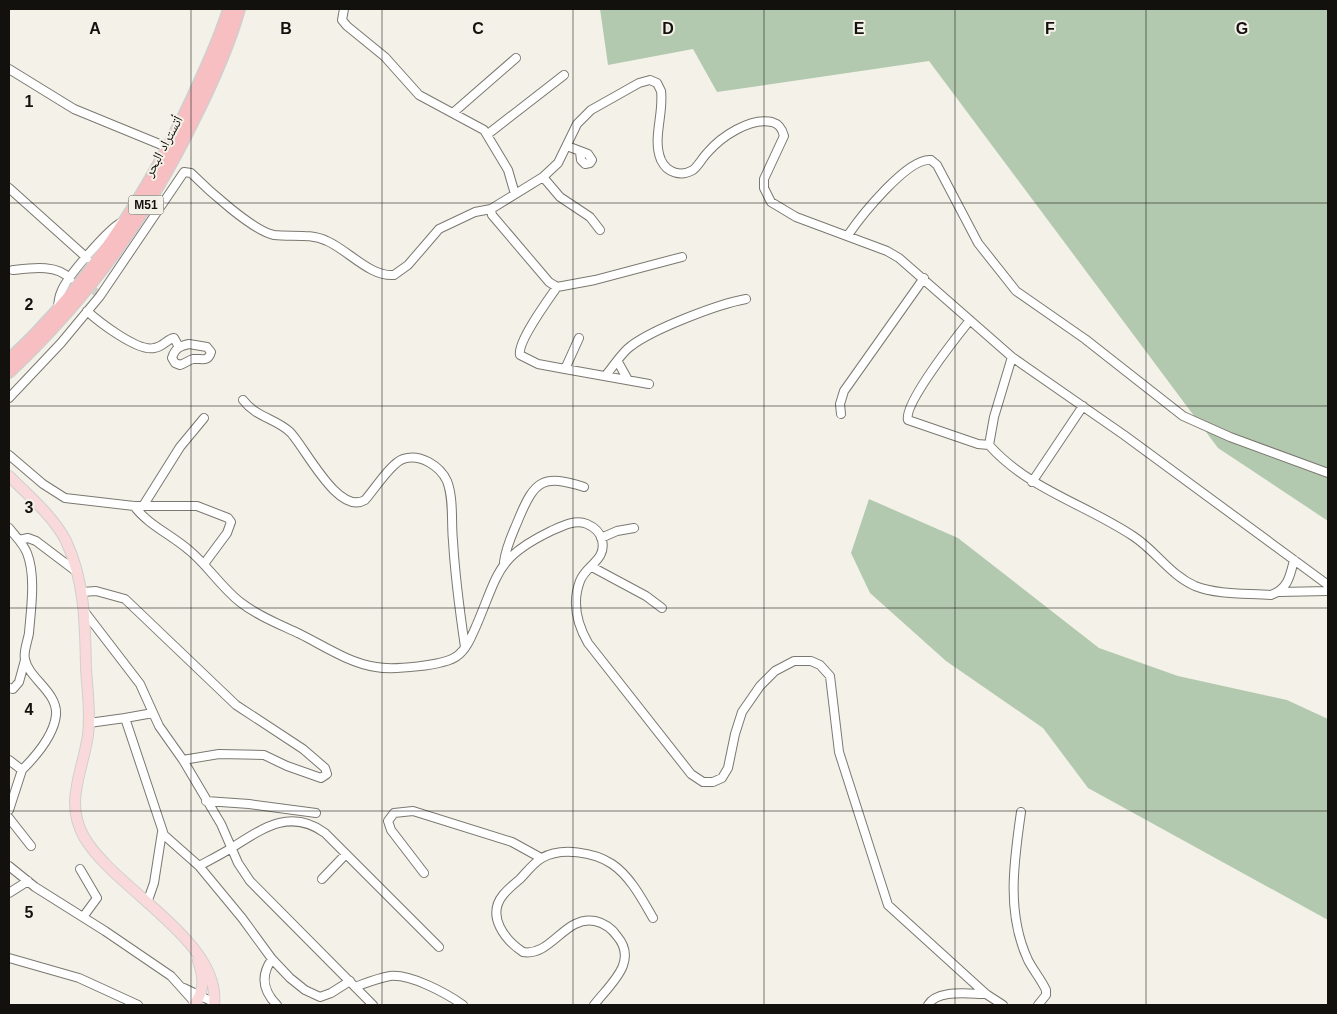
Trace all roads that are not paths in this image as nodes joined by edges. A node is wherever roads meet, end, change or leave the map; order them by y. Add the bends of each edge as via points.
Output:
1 (229, 9) edge
2 (239, 9) edge
3 (344, 9) edge
4 (516, 58) dead end
5 (9, 69) edge
6 (564, 75) dead end
7 (454, 112) junction
8 (488, 134) junction
9 (567, 146) junction
10 (169, 148) junction
11 (580, 152) dead end
12 (543, 178) junction
13 (9, 188) edge
14 (515, 194) junction
15 (491, 209) junction
16 (140, 215) junction
17 (126, 221) junction
18 (600, 230) dead end
19 (143, 231) junction
20 (848, 235) junction
21 (682, 257) dead end
22 (87, 258) junction
23 (13, 270) dead end
24 (924, 278) junction
25 (70, 279) junction
26 (556, 287) junction
27 (746, 299) dead end
28 (87, 311) junction
29 (58, 313) junction
30 (970, 320) junction
31 (53, 329) junction
32 (579, 338) dead end
33 (42, 340) junction
34 (59, 346) junction
35 (179, 346) junction
36 (1012, 357) junction
37 (9, 360) edge
38 (618, 362) junction
39 (565, 369) junction
40 (9, 372) edge
41 (606, 375) junction
42 (628, 380) junction
43 (649, 384) dead end
44 (9, 398) edge
45 (243, 400) dead end
46 (1083, 406) junction
47 (841, 414) dead end
48 (204, 418) dead end
49 (989, 445) junction
50 (9, 455) edge
51 (1328, 473) edge
52 (9, 476) edge
53 (1032, 482) junction
54 (584, 487) dead end
55 (134, 506) junction
56 (143, 506) junction
57 (9, 528) edge
58 (634, 528) dead end
59 (601, 538) junction
60 (18, 540) junction
61 (1294, 560) junction
62 (504, 562) junction
63 (204, 564) junction
64 (592, 567) junction
65 (77, 572) junction
66 (1328, 586) edge
67 (1328, 591) edge
68 (82, 592) junction
69 (1279, 592) junction
70 (662, 608) dead end
71 (84, 610) junction
72 (465, 647) junction
73 (24, 660) junction
74 (9, 688) edge
75 (153, 713) junction
76 (125, 718) junction
77 (89, 723) junction
78 (9, 760) edge
79 (183, 760) junction
80 (22, 770) junction
81 (206, 801) junction
82 (9, 810) edge
83 (1021, 812) dead end
84 (316, 813) dead end
85 (9, 818) edge
86 (162, 832) junction
87 (31, 846) dead end
88 (231, 849) junction
89 (346, 854) junction
90 (541, 858) junction
91 (9, 866) edge
92 (199, 866) junction
93 (80, 869) dead end
94 (424, 873) dead end
95 (322, 879) dead end
96 (28, 881) junction
97 (9, 893) edge
98 (147, 903) junction
99 (83, 917) junction
100 (653, 918) dead end
101 (440, 947) dead end
102 (194, 950) junction
103 (9, 958) edge
104 (272, 959) junction
105 (353, 984) junction
106 (986, 994) junction
107 (196, 1003) edge
108 (215, 1004) edge
109 (138, 1005) edge
110 (278, 1005) edge
111 (373, 1005) edge
112 (463, 1005) edge
113 (594, 1005) edge
114 (928, 1005) edge
115 (1003, 1005) edge
116 (1038, 1005) edge

1 - 10 highway, أتستراد البحر / M51
2 - 16 highway, أتستراد البحر / M51 via 214,77 172,164
3 - 7 street via 342,20 347,26 385,57 418,95
4 - 7 street
5 - 10 street via 74,109
6 - 8 street
7 - 8 street
8 - 14 street via 508,170
9 - 11 street
9 - 12 street via 558,163
9 - 20 street via 577,124 591,110 640,83 654,81 660,86 662,97 660,158 668,170 678,174 691,171 717,143 739,129 759,122 776,124 784,136 764,179 766,195 783,211
10 - 17 highway, أتستراد البحر / M51
12 - 14 street
12 - 18 street via 560,197 590,217
13 - 22 street
14 - 15 street
15 - 19 street via 475,212 439,229 408,265 390,275 376,272 326,240 266,232 187,171 180,176
15 - 26 street via 492,215
16 - 19 street
16 - 31 highway, أتستراد البحر / M51 via 102,272
17 - 22 street via 111,230
17 - 29 highway, أتستراد البحر / M51
19 - 28 street via 115,276
20 - 24 street via 886,251
20 - 51 street via 881,194 917,163 932,160 978,243 1016,291 1085,339 1183,416
21 - 26 street
22 - 25 street
23 - 25 street via 55,269
24 - 30 street
24 - 47 street via 844,391
25 - 29 street via 62,289
26 - 39 street via 519,353 523,359
27 - 38 street via 727,302 643,337 628,347
28 - 34 street
28 - 35 street via 105,327 150,349 174,338
29 - 37 highway, أتستراد البحر / M51
30 - 36 street
30 - 49 street via 915,396 907,417 913,424
31 - 33 highway, أتستراد البحر / M51
31 - 34 street
32 - 39 street
33 - 34 street
33 - 40 highway, أتستراد البحر / M51
34 - 44 street
35 - 35 street via 172,358 180,365 192,359 204,360 210,354 204,344
36 - 46 street
36 - 49 street via 995,412
38 - 41 street
38 - 42 street
39 - 41 street
41 - 42 street
42 - 43 street
45 - 72 street via 257,414 290,432 325,481 353,502 365,500 397,462 406,458 428,461 443,475 448,486
46 - 53 street
46 - 61 street
48 - 56 street via 180,447
49 - 53 street
50 - 55 street via 60,496 96,504
52 - 65 main road via 57,527 66,541
53 - 69 street via 1135,537 1179,577 1195,586 1219,591
54 - 62 street via 551,480 532,490 506,548
55 - 56 street
55 - 63 street
56 - 63 street via 197,506 230,520 227,533
57 - 60 street
58 - 59 street
59 - 62 street via 595,528 585,523 570,523 520,548
59 - 64 street via 602,554
60 - 65 street via 28,538 36,541
60 - 73 street via 28,557 31,578 29,631
61 - 66 street
61 - 69 street via 1290,579
62 - 72 street
63 - 72 street via 240,602 263,617 363,664 377,668 436,663 457,656
64 - 70 street
64 - 106 street via 581,579 577,594 577,619 582,634 696,779 713,782 722,778 728,768 742,712 775,671 794,661 804,660 826,670 830,676 839,752 888,905
65 - 68 main road
67 - 69 street
68 - 71 main road
68 - 79 street via 125,599 236,705 303,748 328,774 322,778 264,755 219,754
71 - 75 street via 134,675
71 - 77 main road
73 - 74 street via 17,686
73 - 80 street via 54,701 56,715 42,746
75 - 76 street
75 - 79 street via 170,746
76 - 77 street
76 - 86 street
77 - 98 main road via 75,783 76,819 97,856
78 - 80 street
79 - 81 street
80 - 82 street
81 - 84 street
81 - 88 street via 221,824
83 - 116 street via 1012,881 1015,914 1024,950 1046,990 1046,996
85 - 87 street
86 - 92 street
86 - 98 street via 154,883
88 - 89 street via 268,825 301,822 318,828
88 - 92 street
88 - 105 street via 250,880
89 - 95 street
89 - 101 street
90 - 94 street via 512,842 413,811 397,811 389,818 388,826
90 - 100 street via 581,853 608,862 627,878
90 - 113 street via 503,895 497,909 498,924 511,942 525,953 544,946 577,923 596,922 610,929 623,945 626,959 623,968
91 - 96 street
92 - 104 street
93 - 99 street via 97,898
96 - 97 street
96 - 99 street
98 - 102 main road
99 - 107 street via 142,956 182,987
102 - 107 main road via 203,985
102 - 108 main road via 209,971 215,988
103 - 109 street via 73,976
104 - 105 street via 290,978 318,997
104 - 110 street via 265,970 264,982 267,993
105 - 111 street
105 - 112 street via 398,976 440,991
106 - 114 street via 949,994 932,1000
106 - 115 street
107 - 108 street

